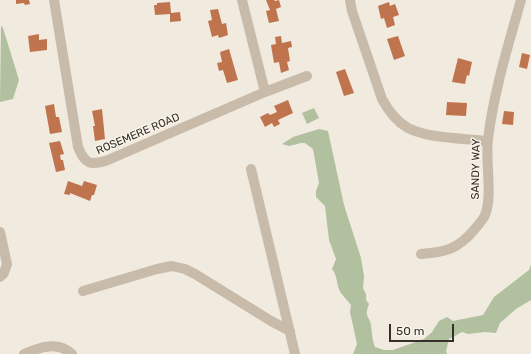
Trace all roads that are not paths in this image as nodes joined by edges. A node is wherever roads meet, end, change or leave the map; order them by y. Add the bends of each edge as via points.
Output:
1 (54, 0) edge
2 (242, 0) edge
3 (350, 0) edge
4 (521, 0) edge
5 (307, 76) dead end
6 (265, 92) junction
7 (487, 140) junction
8 (252, 168) dead end
9 (0, 232) edge
10 (421, 254) dead end
11 (0, 277) edge
12 (83, 291) dead end
13 (290, 331) junction
14 (24, 354) edge
15 (72, 354) edge
16 (295, 354) edge

1 - 6 street, ROSEMERE ROAD via 78,147 82,157 88,162 96,164 108,160
2 - 6 street
3 - 7 street via 382,99 399,121 408,128 432,135
4 - 7 street, SANDY WAY via 502,66
5 - 6 street, ROSEMERE ROAD
7 - 10 street, SANDY WAY via 488,202 485,215 458,246
8 - 13 street
9 - 11 street via 7,264
12 - 13 street via 172,266 185,269
13 - 16 street
14 - 15 street via 46,346 59,346

